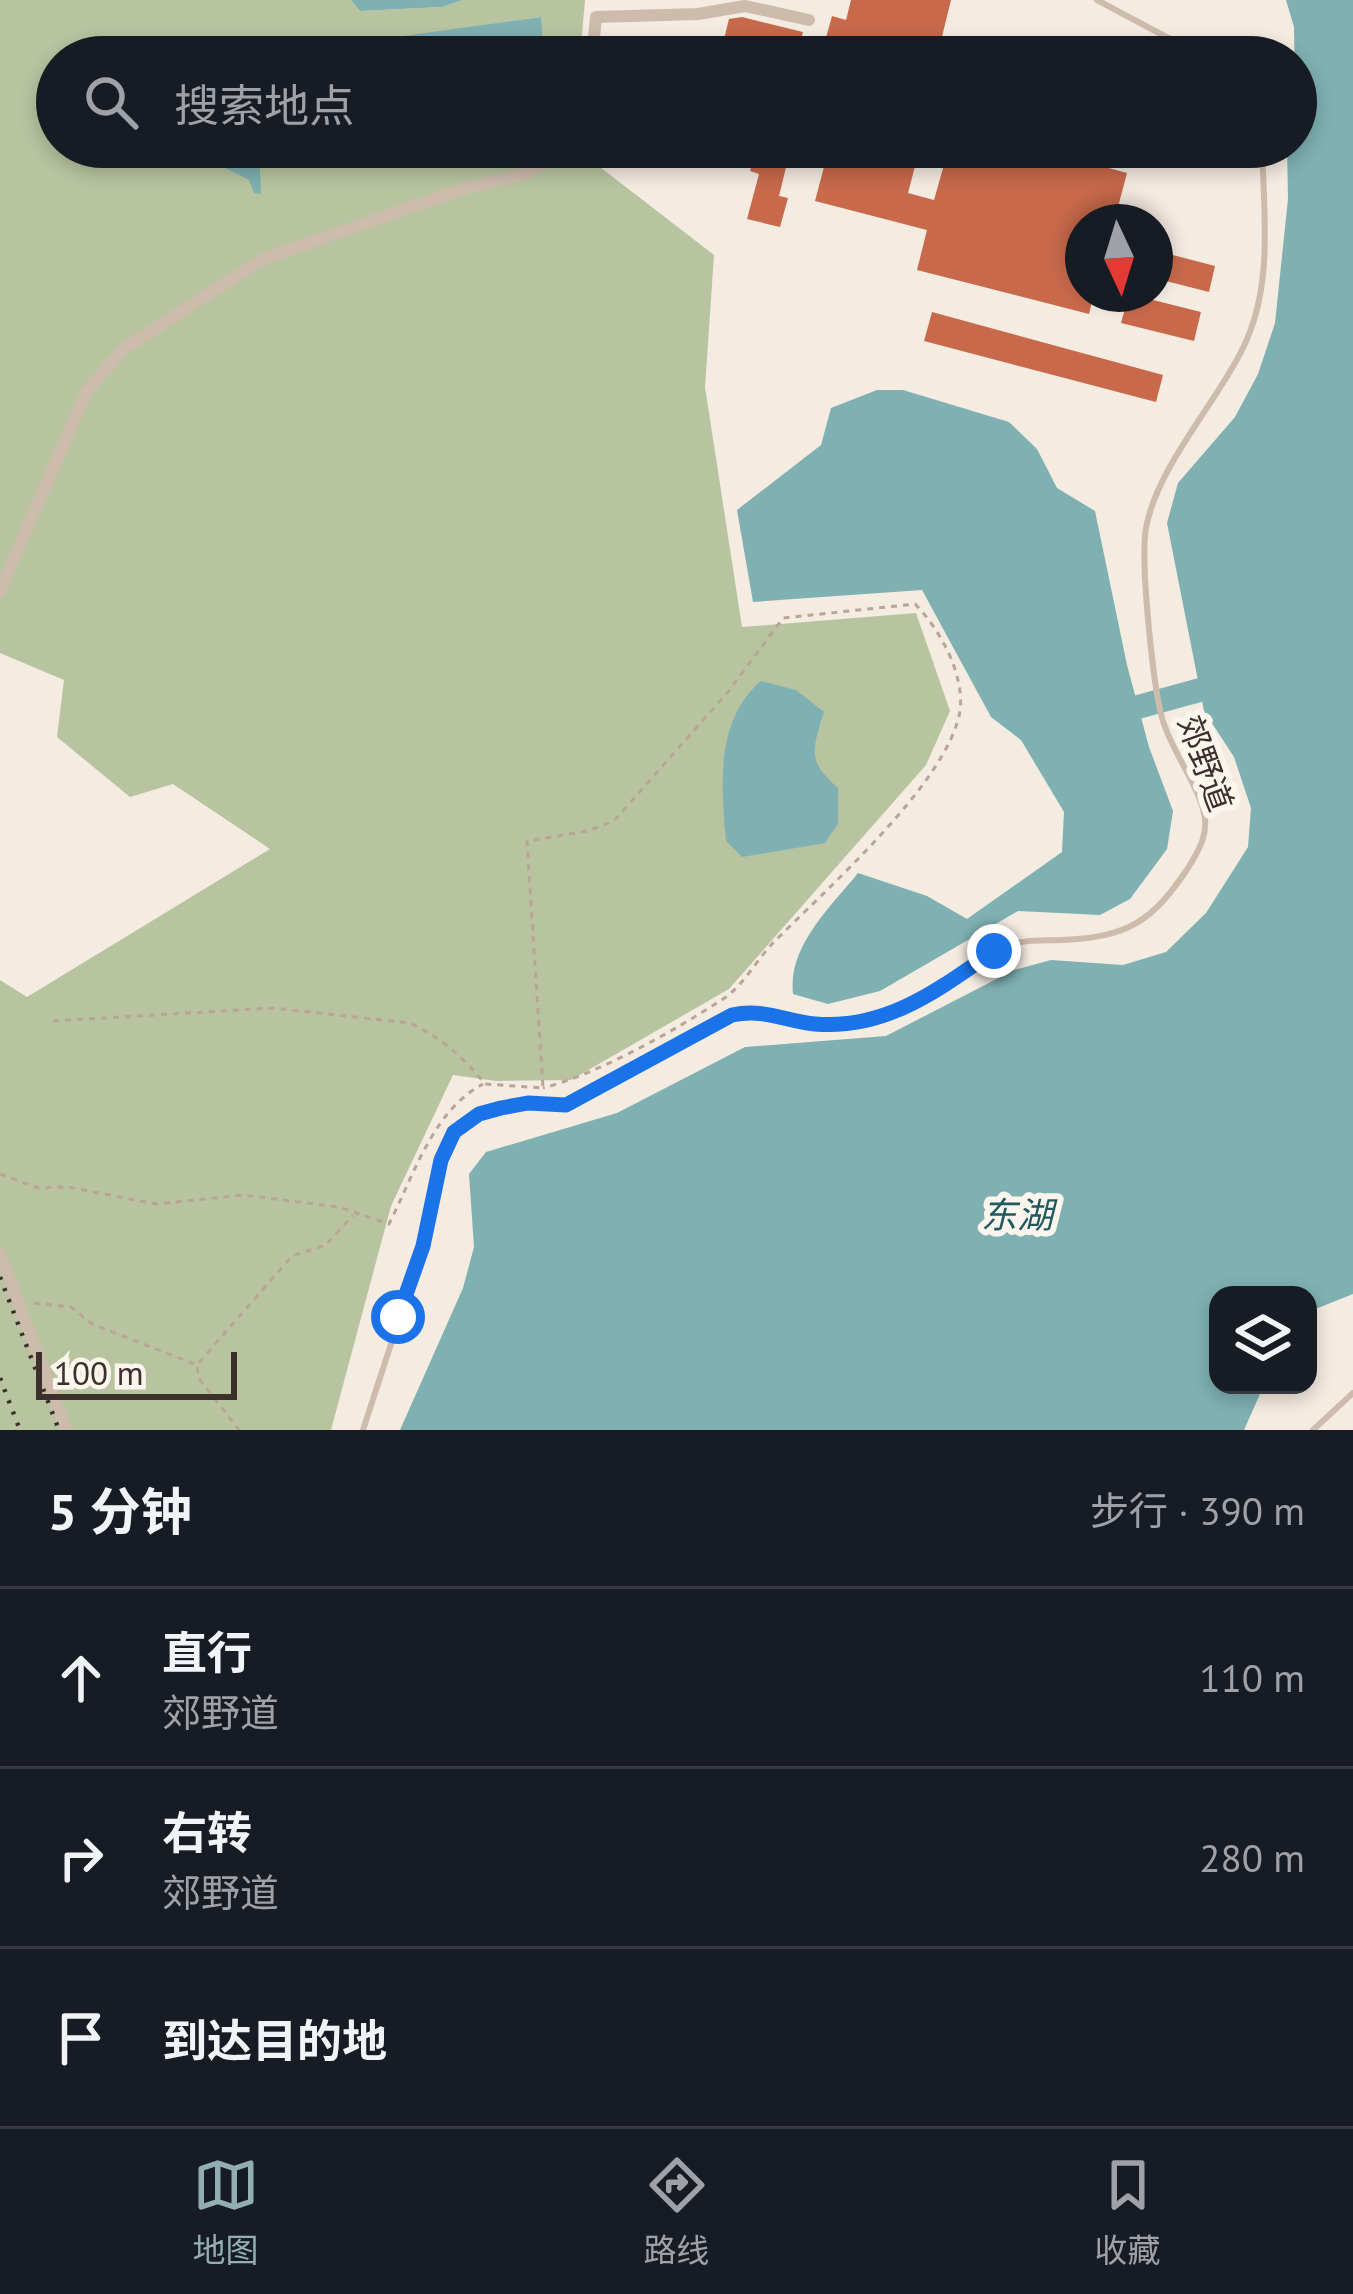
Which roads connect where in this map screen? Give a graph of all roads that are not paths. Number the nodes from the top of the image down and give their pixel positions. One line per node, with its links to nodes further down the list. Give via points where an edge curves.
1 (591, 0): 3 (street)
2 (1096, 0): 6 (lane)
3 (596, 16): 4 (street, via 745,6); 5 (street)
4 (809, 20)
5 (594, 36)
6 (1164, 36)
7 (537, 168): 9 (street, via 263,259 125,348 86,392)
8 (1262, 168): 13 (lane, 郊野道, via 1257,311 1146,529 1162,718 1207,830 1176,885 1139,923 1106,936 1018,940 878,1019 844,1025 760,1011 732,1015 566,1105 479,1114 454,1132 441,1160 423,1246)
9 (0, 591)
10 (0, 1254): 12 (street)
11 (1353, 1393): 14 (lane)
12 (66, 1430)
13 (362, 1430)
14 (1313, 1430)

